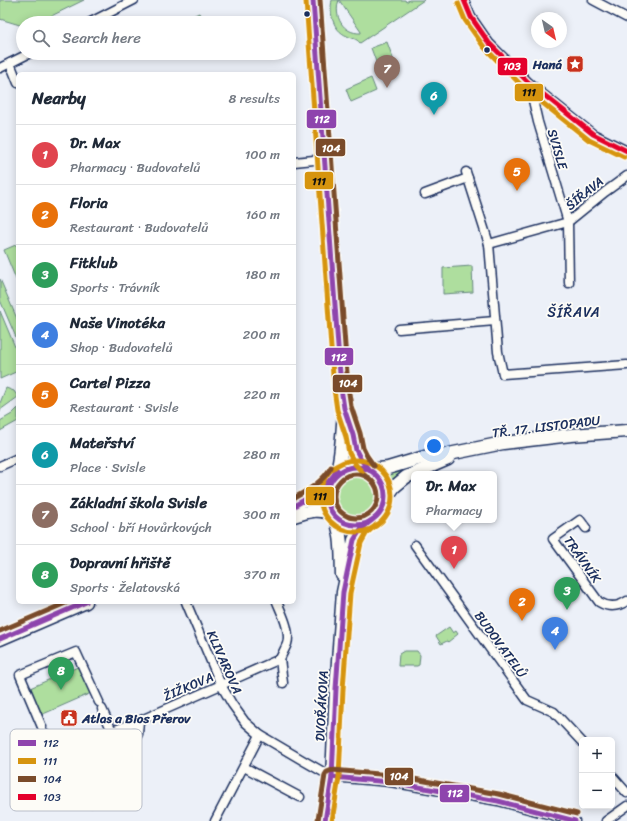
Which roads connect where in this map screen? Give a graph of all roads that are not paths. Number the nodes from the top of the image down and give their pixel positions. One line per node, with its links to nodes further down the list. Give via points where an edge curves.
1 (134, 0): 5 (street)
2 (313, 0): 13 (main road)
3 (464, 0): 11 (street, via 471,17 489,43)
4 (592, 0): 6 (street)
5 (103, 16)
6 (627, 18)
7 (16, 60): 8 (street)
8 (10, 63): 9 (street); 10 (street)
9 (0, 68)
10 (16, 77)
11 (529, 83): 12 (street, via 592,134); 17 (street, SVISLE, via 536,116)
12 (627, 151)
13 (324, 159): 14 (street); 23 (main road)
14 (296, 162)
15 (627, 176): 17 (street, ŠÍŘAVA)
16 (425, 194): 18 (street, via 467,175)
17 (568, 222): 18 (street); 19 (street, ŠÍŘAVA)
18 (489, 244): 20 (street)
19 (569, 283)
20 (495, 321): 21 (street); 22 (street, via 503,374)
21 (399, 329)
22 (627, 365)
23 (344, 408): 28 (main road, via 356,450); 31 (main road, via 341,449)
24 (627, 431): 25 (main road, TŘ. 17. LISTOPADU, via 503,443)
25 (469, 450): 28 (main road, TŘ. 17. LISTOPADU, via 428,456); 29 (main road, TŘ. 17. LISTOPADU)
26 (16, 461): 27 (street)
27 (0, 466)
28 (369, 470): 31 (main road, via 357,467 345,469); 32 (main road, via 382,484)
29 (420, 471)
30 (411, 475): 32 (main road, TŘ. 17. LISTOPADU, via 394,487)
31 (334, 476): 33 (main road); 35 (main road, via 327,493 328,505)
32 (384, 501): 36 (main road, via 380,512)
33 (296, 505)
34 (296, 515): 35 (main road, via 317,510)
35 (334, 516): 36 (main road, via 350,525 362,525); 39 (main road, DVOŘÁKOVA, via 341,538)
36 (372, 520): 39 (main road, DVOŘÁKOVA, via 361,529 354,540)
37 (586, 528): 40 (street, TRÁVNÍK, via 580,520 553,540 600,602 614,606)
38 (415, 545): 54 (street, BUDOVATELŮ, via 527,700 554,712)
39 (343, 592): 56 (main road, DVOŘÁKOVA)
40 (627, 600)
41 (78, 604): 44 (main road)
42 (187, 604): 47 (street, KLIVAROVA)
43 (278, 604): 45 (street, via 286,623 287,635 287,643)
44 (0, 639)
45 (280, 659): 46 (street); 47 (street, ŽIŽKOVA)
46 (283, 683)
47 (221, 685): 48 (street, ŽIŽKOVA); 53 (street, KLIVAROVA, via 245,722)
48 (139, 721): 51 (street, ŽIŽKOVA); 52 (street)
49 (44, 729): 50 (street, via 20,675 76,652)
50 (111, 729)
51 (117, 729)
52 (138, 729)
53 (260, 735): 55 (street); 56 (street, KLIVAROVA)
54 (579, 739)
55 (244, 767): 59 (street); 62 (street)
56 (332, 777): 61 (street, via 390,782 490,800); 63 (main road, DVOŘÁKOVA)
57 (615, 779): 58 (street)
58 (627, 793)
59 (300, 797)
60 (627, 806): 65 (street)
61 (562, 819): 64 (street)
62 (215, 821)
63 (325, 821)
64 (575, 821)
65 (606, 821)

